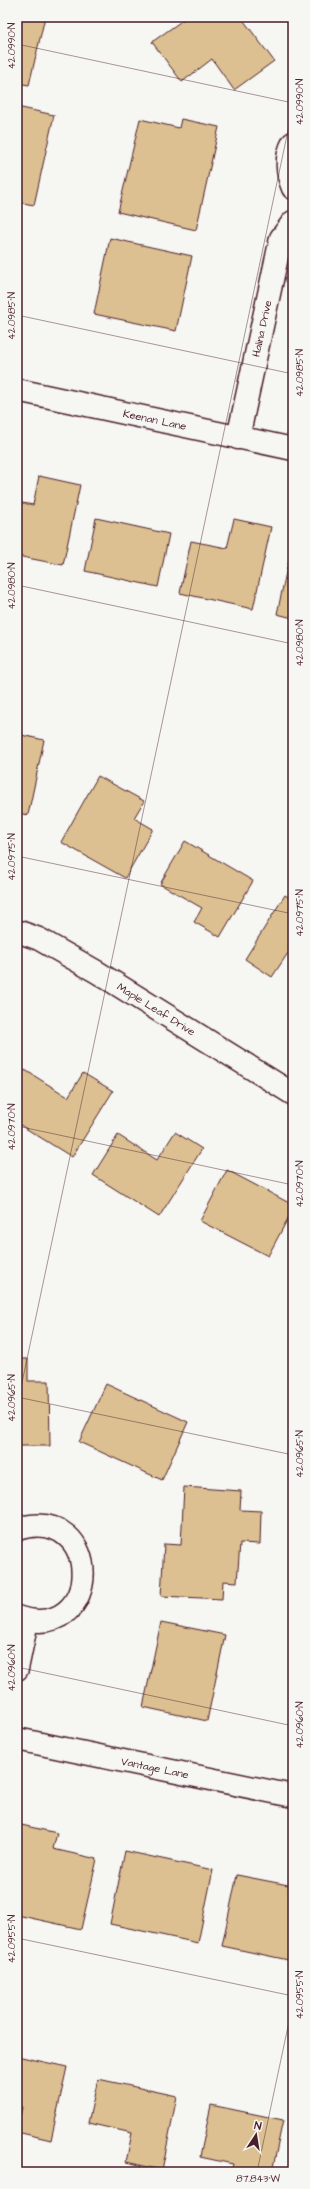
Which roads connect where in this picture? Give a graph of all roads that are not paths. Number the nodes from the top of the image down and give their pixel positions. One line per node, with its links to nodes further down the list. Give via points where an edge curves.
1 (293, 143): 2 (street, via 287,161 288,178)
2 (293, 188)
3 (293, 222): 5 (street, Halina Drive, via 281,238)
4 (17, 390): 5 (street, Keenan Lane)
5 (238, 438): 6 (street, Keenan Lane)
6 (293, 449)
7 (17, 931): 8 (street, Maple Leaf Drive, via 39,939 97,972)
8 (293, 1094)
9 (17, 1529): 10 (street, via 45,1526 61,1532 73,1543 81,1558 84,1574 81,1590 73,1605 60,1615 44,1621)
10 (22, 1619): 11 (street)
11 (17, 1669)
12 (17, 1739): 13 (street, Vantage Lane)
13 (293, 1796)

